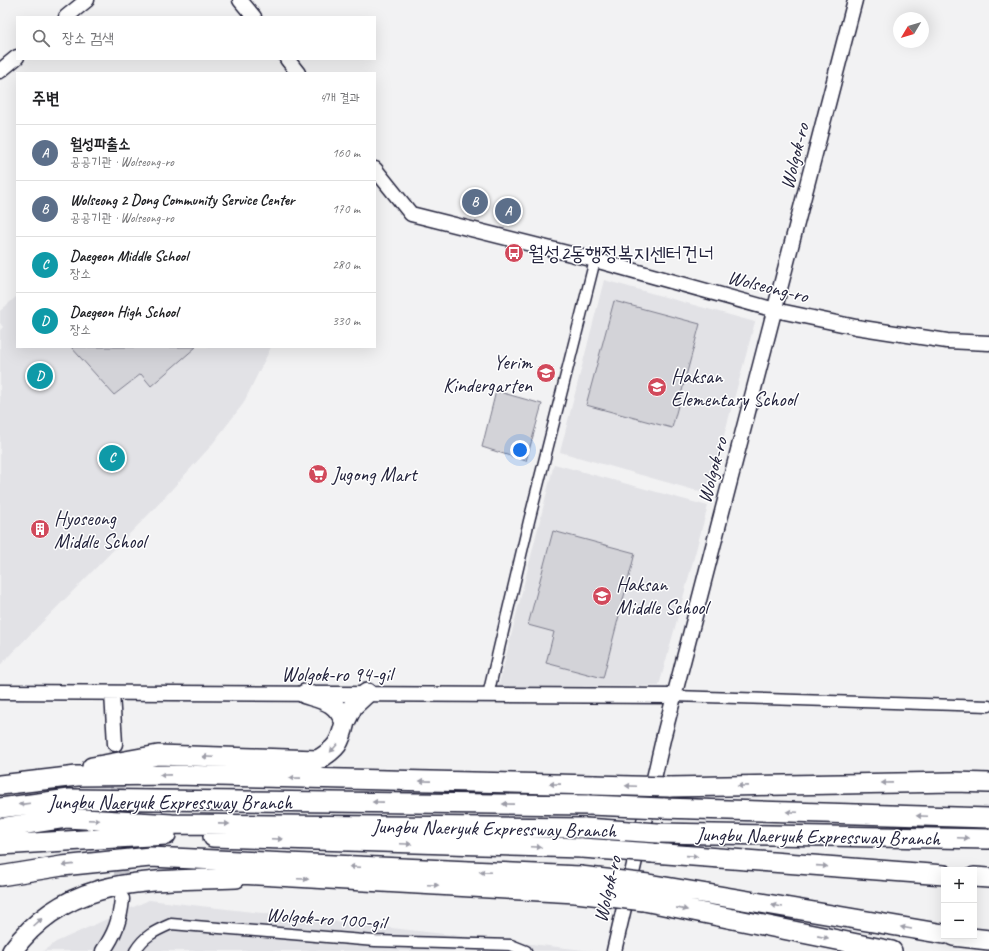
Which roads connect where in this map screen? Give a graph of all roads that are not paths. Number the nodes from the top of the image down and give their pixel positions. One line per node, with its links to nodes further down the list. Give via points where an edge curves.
1 (87, 0): 4 (street)
2 (240, 0): 5 (street)
3 (855, 0): 12 (street, Wolgok-ro)
4 (67, 16)
5 (253, 16)
6 (16, 58): 8 (street)
7 (288, 60): 9 (street)
8 (0, 71)
9 (297, 72)
10 (376, 170): 11 (street, Wolseong-ro, via 412,214)
11 (595, 260): 12 (street, Wolseong-ro); 18 (street)
12 (775, 310): 13 (street, Wolseong-ro, via 856,327 947,341); 19 (street, Wolgok-ro)
13 (989, 343)
14 (0, 692): 15 (street, Wolgok-ro 94-gil)
15 (112, 693): 17 (street, Wolgok-ro 94-gil); 22 (street)
16 (367, 693): 17 (street, Wolgok-ro 94-gil); 18 (street, Wolgok-ro 94-gil); 21 (highway, via 353,706)
17 (305, 694): 21 (highway, via 334,704)
18 (488, 695): 19 (street, Wolgok-ro 94-gil)
19 (674, 696): 20 (street); 49 (street, Wolgok-ro)
20 (989, 706)
21 (345, 722): 23 (highway, one-way to 23, via 342,736 335,749 318,760 158,755)
22 (115, 744)
23 (0, 783): 24 (highway, one-way to 23, bridge, via 669,787 175,775 77,776)
24 (989, 783)
25 (0, 808): 26 (highway, Jungbu Naeryuk Expressway Branch, one-way to 25, bridge, via 589,805 70,799)
26 (989, 818)
27 (0, 828): 28 (highway, Jungbu Naeryuk Expressway Branch, one-way to 28, bridge, via 66,818 172,824 586,828 658,833)
28 (989, 839)
29 (0, 845): 32 (highway, one-way to 32, bridge, via 153,835 582,848)
30 (0, 864): 31 (highway, via 61,853 152,847)
31 (289, 864): 33 (highway, one-way to 33, via 150,858 62,866); 37 (highway, one-way to 31)
32 (941, 875)
33 (0, 876)
34 (264, 877): 37 (highway, one-way to 37); 38 (highway, via 151,868); 46 (highway, one-way to 34, via 24,934 66,902 104,888 136,882)
35 (977, 877): 36 (highway)
36 (989, 878)
37 (578, 884): 39 (highway, bridge)
38 (0, 888)
39 (646, 892): 41 (highway, one-way to 39); 50 (highway, one-way to 50)
40 (122, 899): 47 (street, via 120,920)
41 (941, 934)
42 (977, 939): 43 (highway)
43 (989, 940)
44 (375, 946): 45 (street, Wolgok-ro 100-gil, via 504,944); 48 (street, Wolgok-ro 100-gil, via 171,924 141,940)
45 (525, 950)
46 (12, 951)
47 (103, 951)
48 (135, 951)
49 (614, 951)
50 (892, 951)

